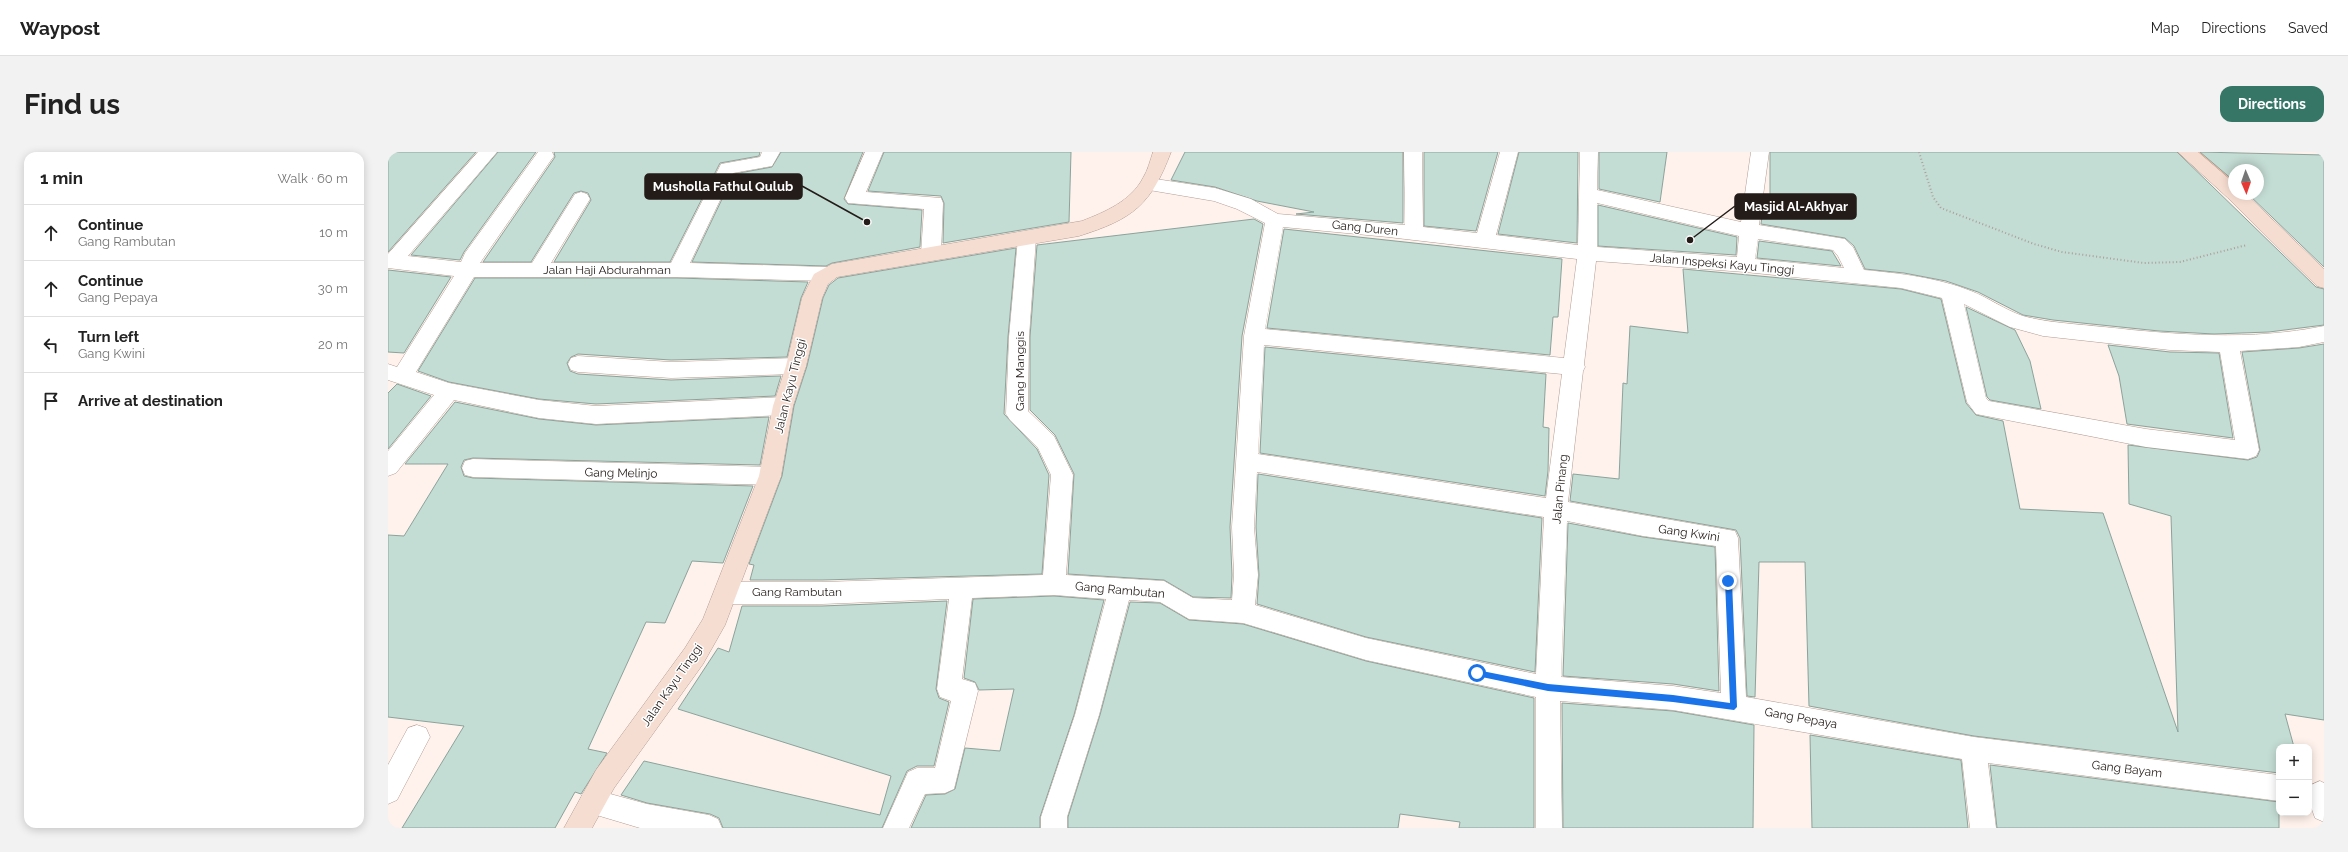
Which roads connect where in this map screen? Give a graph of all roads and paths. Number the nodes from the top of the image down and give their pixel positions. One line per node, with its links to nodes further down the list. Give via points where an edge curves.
1 (488, 152): 25 (street)
2 (771, 152): 29 (street, via 766,162 727,168)
3 (874, 152): 23 (street, via 854,198 934,203)
4 (1162, 152): 12 (street)
5 (1413, 152): 19 (street)
6 (1509, 152): 22 (street)
7 (1589, 152): 14 (street, Jalan Pinang)
8 (1760, 152): 18 (street, via 1751,202)
9 (1919, 152): 20 (path, via 1933,197 1941,208 2062,252 2163,264)
10 (2187, 152): 13 (street)
11 (545, 156): 27 (street, via 472,258)
12 (1149, 184): 17 (street, Gang Duren, via 1215,195 1244,204); 21 (street, via 1113,217 1079,229)
13 (2228, 189)
14 (1587, 194): 18 (street, via 1666,215); 24 (street, Jalan Pinang)
15 (581, 199): 28 (street)
16 (2240, 200): 20 (street)
17 (1275, 220): 19 (street, Gang Duren); 35 (street)
18 (1750, 233): 26 (street); 31 (street, via 1838,244 1846,252)
19 (1414, 234): 22 (street, Gang Duren)
20 (2278, 237): 32 (street)
21 (1027, 238): 23 (street); 48 (street, Gang Manggis, via 1019,338 1017,414 1046,442 1062,476)
22 (1485, 241): 24 (street, Gang Duren)
23 (931, 253): 30 (street)
24 (1587, 253): 26 (street, Jalan Inspeksi Kayu Tinggi); 39 (street, Jalan Pinang)
25 (390, 261): 27 (street, Jalan Haji Abdurahman)
26 (1746, 265): 31 (street, Jalan Inspeksi Kayu Tinggi)
27 (468, 270): 28 (street, Jalan Haji Abdurahman); 40 (street)
28 (537, 270): 29 (street, Jalan Haji Abdurahman)
29 (677, 270): 30 (street, Jalan Haji Abdurahman)
30 (826, 274): 38 (street, Jalan Kayu Tinggi, via 812,298)
31 (1857, 276): 33 (street, Jalan Inspeksi Kayu Tinggi, via 1901,281)
32 (2324, 281)
33 (1951, 292): 36 (street, Jalan Inspeksi Kayu Tinggi, via 2016,322 2043,328 2170,342); 36 (street, via 1977,402 1983,408 2146,438 2248,450)
34 (2324, 334): 36 (street, Jalan Inspeksi Kayu Tinggi)
35 (1254, 336): 39 (street); 43 (street)
36 (2229, 344)
37 (578, 364): 38 (street, via 671,370)
38 (796, 366): 42 (street, Jalan Kayu Tinggi)
39 (1575, 367): 47 (street, Jalan Pinang)
40 (395, 375): 41 (street)
41 (449, 391): 42 (street, via 539,409 596,415); 44 (street)
42 (783, 406): 46 (street, Jalan Kayu Tinggi)
43 (1246, 461): 47 (street); 52 (street, via 1243,527 1246,575)
44 (388, 467)
45 (473, 468): 46 (street, Gang Melinjo)
46 (770, 476): 51 (street, Jalan Kayu Tinggi)
47 (1556, 509): 53 (street, Jalan Pinang); 54 (street, Gang Kwini, via 1643,526 1727,538)
48 (1054, 585): 49 (street, Gang Rambutan); 50 (street, Gang Rambutan)
49 (962, 589): 51 (street, Gang Rambutan); 62 (street, via 949,689 966,691 954,733 945,780 917,781)
50 (1120, 589): 52 (street, Gang Rambutan, via 1164,592 1189,608); 63 (street, via 1087,715 1054,817)
51 (727, 593): 59 (street, Jalan Kayu Tinggi, via 713,625 694,656 605,779)
52 (1243, 612): 53 (street, Gang Rambutan, via 1366,648)
53 (1548, 688): 54 (street, Gang Pepaya, via 1673,698); 64 (street, Jalan Pinang)
54 (1734, 707): 56 (street, Gang Pepaya)
55 (417, 737): 58 (street)
56 (1974, 749): 57 (street, Gang Bayam); 65 (street)
57 (2276, 788)
58 (388, 791)
59 (592, 802): 60 (street, Jalan Kayu Tinggi); 61 (street, via 647,817)
60 (577, 828)
61 (708, 828)
62 (896, 828)
63 (1054, 828)
64 (1549, 828)
65 (1983, 828)

